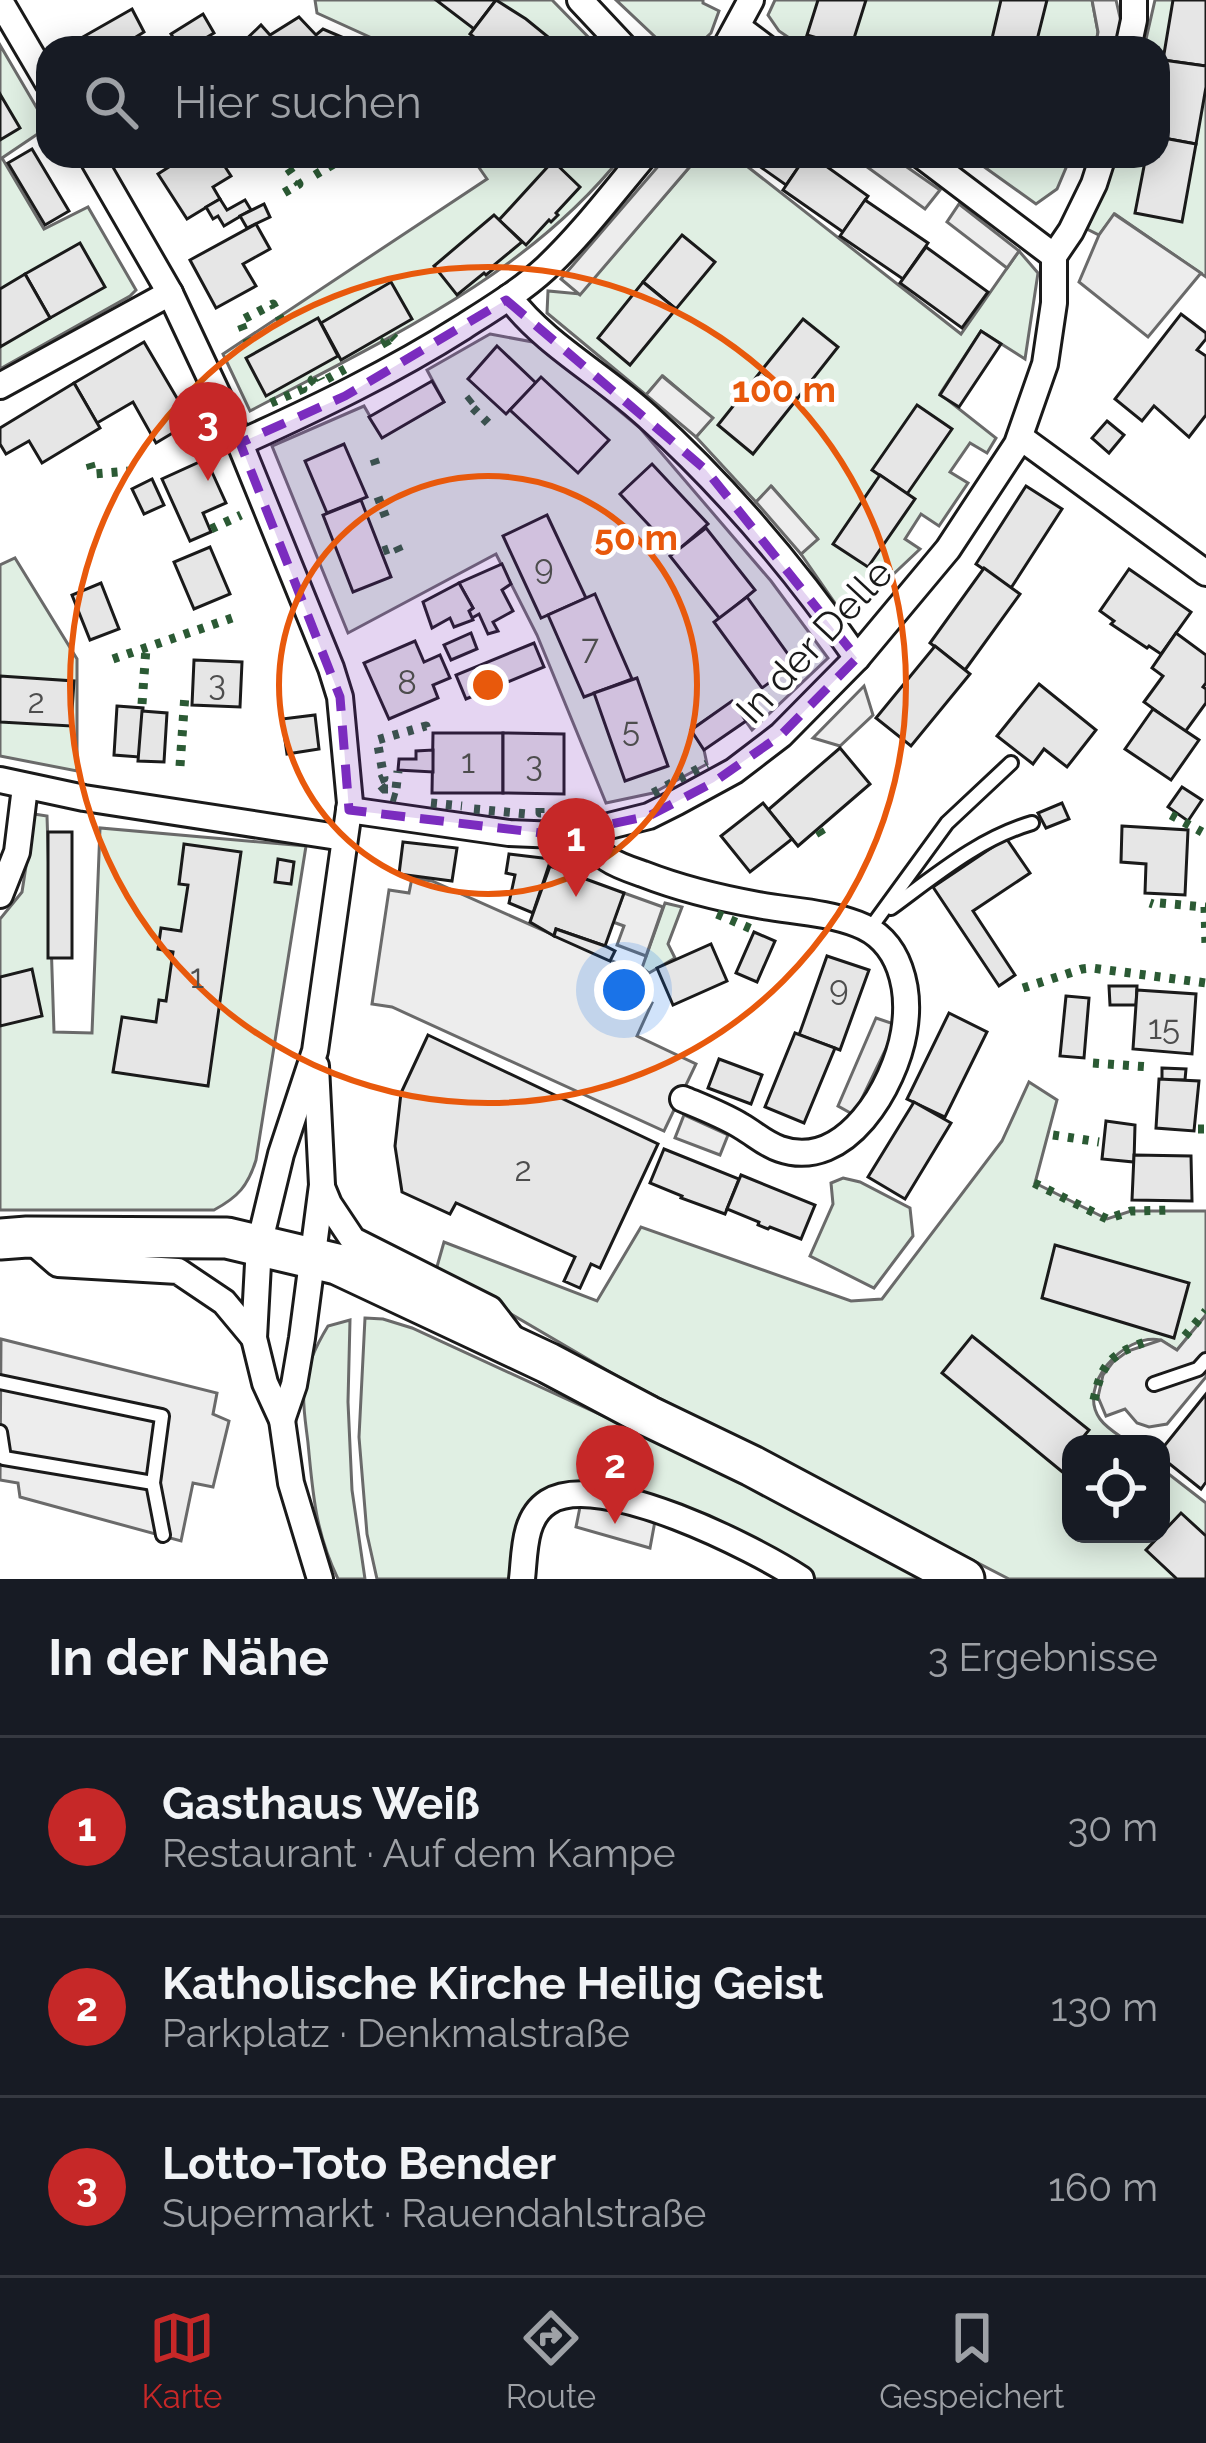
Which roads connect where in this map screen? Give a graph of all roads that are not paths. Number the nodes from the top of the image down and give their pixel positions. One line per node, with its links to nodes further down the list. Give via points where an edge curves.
1 (580, 0): 5 (street)
2 (751, 0): 6 (street)
3 (1134, 0): 7 (street)
4 (0, 1): 8 (street)
5 (614, 36)
6 (732, 36)
7 (1131, 36)
8 (36, 62)
9 (98, 168): 14 (street)
10 (634, 168): 15 (street, via 578,236)
11 (938, 168): 13 (street)
12 (1099, 168): 13 (street, In der Delle)
13 (1054, 256): 17 (street, In der Delle, via 1045,364)
14 (170, 293): 16 (street); 18 (street)
15 (509, 297): 18 (street, via 345,396); 20 (street, via 526,321 706,470)
16 (0, 386)
17 (1020, 437): 19 (street); 20 (street, In der Delle, via 948,549)
18 (240, 443): 23 (street, via 340,697)
19 (1206, 573)
20 (857, 658): 25 (street, In der Delle, via 792,726 734,771 649,816)
21 (1011, 763): 28 (lane, via 946,823)
22 (13, 784): 26 (street); 27 (street, via 17,852)
23 (349, 810): 25 (street, In der Delle, via 509,832); 26 (street)
24 (1032, 823): 28 (lane, via 977,847)
25 (590, 831): 28 (street, via 606,858 651,877)
26 (344, 838): 29 (street)
27 (0, 895)
28 (875, 923): 30 (street, via 902,972 905,1024 887,1080 853,1131 825,1150 795,1153)
29 (315, 1051): 31 (street); 33 (street)
30 (683, 1099)
31 (322, 1185): 34 (street); 36 (street, via 353,1240 490,1309)
32 (14, 1238): 33 (main road, via 227,1238); 35 (street, via 58,1264 178,1270 224,1302)
33 (259, 1245): 34 (main road); 35 (street)
34 (310, 1257): 36 (main road); 40 (street, via 294,1385)
35 (254, 1338): 40 (street)
36 (521, 1349): 47 (main road)
37 (1206, 1360): 39 (lane)
38 (0, 1382): 42 (lane, via 163,1416)
39 (1154, 1384)
40 (281, 1420): 44 (street)
41 (0, 1432): 42 (lane, via 4,1458)
42 (153, 1483): 43 (lane)
43 (163, 1535)
44 (320, 1579)
45 (522, 1579): 46 (street, via 529,1524 549,1501 582,1494 706,1528)
46 (801, 1579)
47 (964, 1579)

